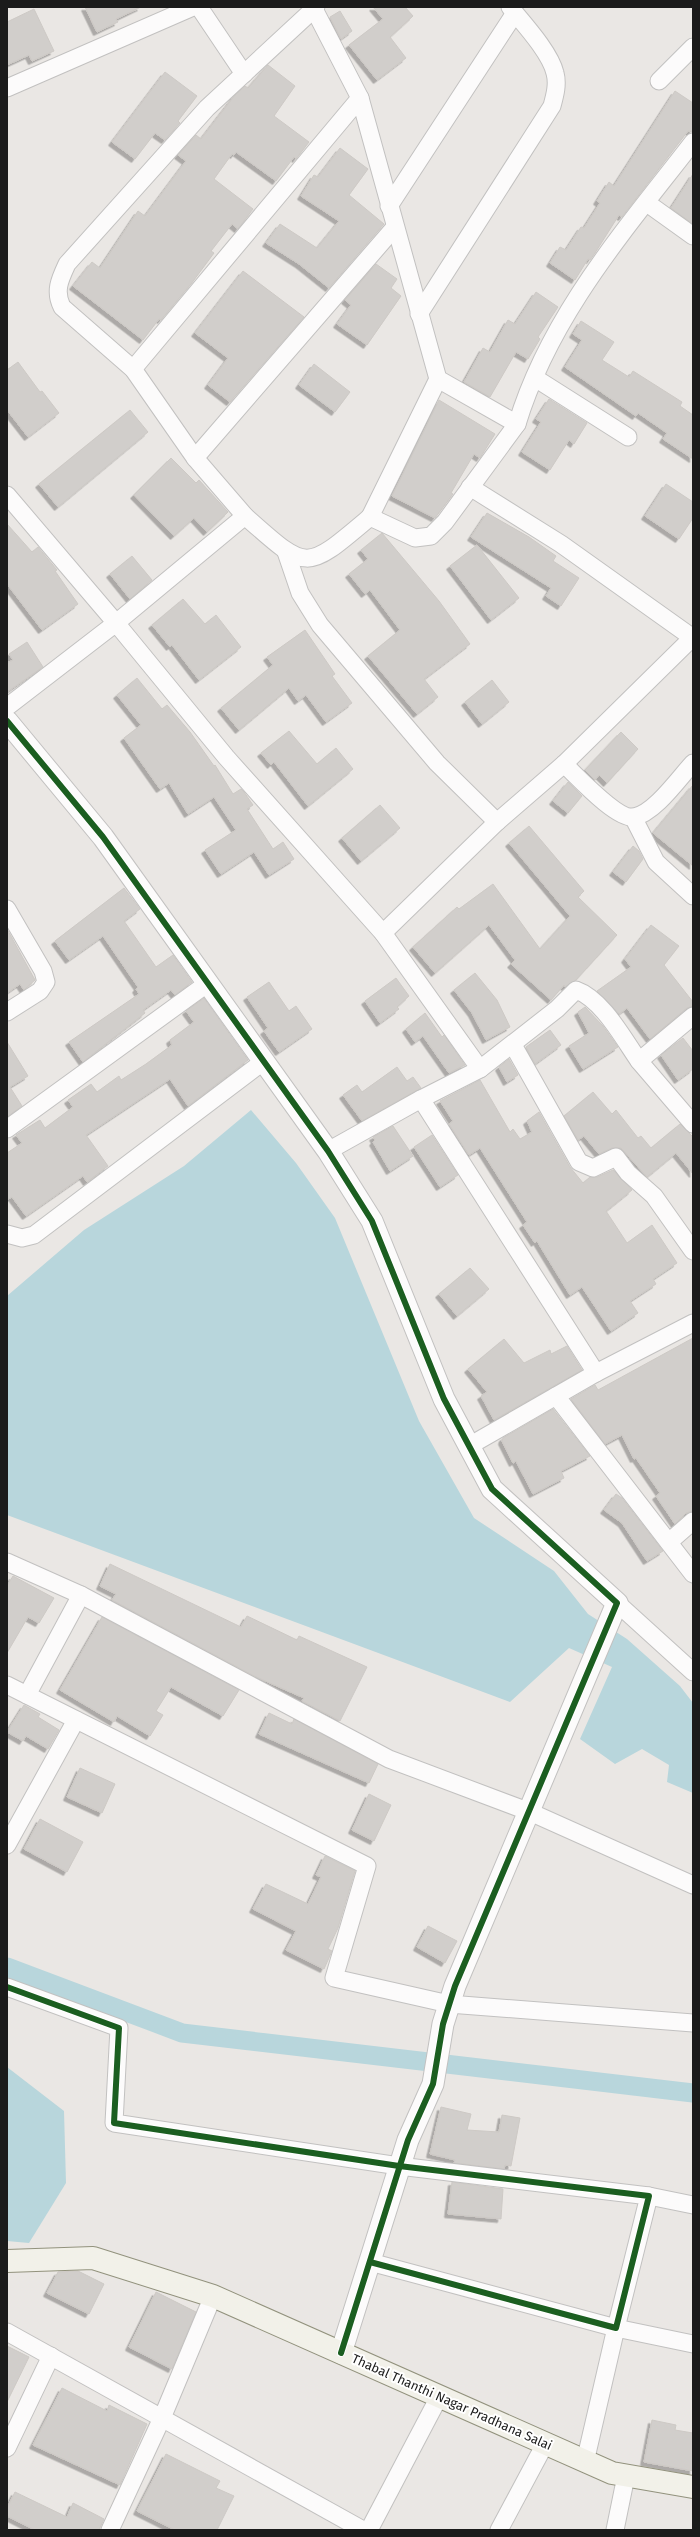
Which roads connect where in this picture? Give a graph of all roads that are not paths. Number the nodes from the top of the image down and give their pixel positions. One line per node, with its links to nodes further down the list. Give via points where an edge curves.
1 (194, 7): 8 (street)
2 (199, 7): 6 (street)
3 (315, 8): 6 (street); 9 (street)
4 (512, 10): 12 (street); 15 (street, via 546,53 555,72 556,90 552,106)
5 (693, 47): 7 (street)
6 (244, 74): 16 (street, via 207,108 67,264 59,281 57,296 62,307)
7 (659, 81)
8 (7, 88)
9 (360, 98): 12 (street); 16 (street)
10 (693, 142): 11 (street)
11 (646, 203): 14 (street); 17 (street, via 582,286 563,318)
12 (389, 206): 13 (street)
13 (395, 227): 15 (street); 21 (street)
14 (693, 236)
15 (419, 314): 18 (street)
16 (133, 369): 21 (street)
17 (535, 378): 19 (street); 20 (street)
18 (438, 379): 19 (street); 25 (street)
19 (517, 424): 22 (street)
20 (628, 437)
21 (195, 458): 24 (street)
22 (470, 487): 25 (street, via 445,522 431,536 415,538); 28 (street, via 561,544)
23 (7, 495): 27 (street)
24 (245, 516): 26 (street); 27 (street)
25 (370, 517): 26 (street, via 336,546 317,558 303,560)
26 (286, 552): 34 (street, via 300,593 320,625 437,763)
27 (116, 623): 29 (street); 37 (street, via 226,757)
28 (692, 638): 32 (street)
29 (7, 707)
30 (7, 721): 38 (street, via 103,837)
31 (693, 763): 33 (street, via 648,811)
32 (564, 764): 33 (street, via 607,804 622,814); 34 (street)
33 (633, 817): 35 (street, via 656,862)
34 (496, 822): 37 (street)
35 (693, 896)
36 (7, 909): 39 (street, via 44,971 46,982 40,991)
37 (383, 933): 44 (street)
38 (208, 983): 43 (street); 47 (street)
39 (7, 1012)
40 (693, 1016): 42 (street)
41 (513, 1045): 42 (street, via 557,1010 576,990 586,993 596,1002); 44 (street); 50 (street, via 578,1162 593,1168 616,1157 628,1173 654,1196)
42 (639, 1060): 46 (street)
43 (264, 1061): 48 (street); 49 (street, via 34,1235 22,1238)
44 (480, 1069): 45 (street)
45 (421, 1099): 48 (street); 52 (street)
46 (693, 1124)
47 (7, 1129)
48 (328, 1151): 54 (street, via 372,1221 444,1399)
49 (7, 1234)
50 (693, 1251)
51 (693, 1324): 52 (street)
52 (596, 1373): 53 (street)
53 (556, 1396): 54 (street); 56 (street)
54 (469, 1446): 60 (street, via 492,1489)
55 (693, 1521): 56 (street)
56 (669, 1542): 58 (street)
57 (7, 1562): 59 (street)
58 (693, 1574)
59 (81, 1595): 63 (street); 65 (street, via 389,1759)
60 (618, 1603): 61 (street); 65 (street, via 606,1626)
61 (692, 1669)
62 (7, 1685): 63 (street)
63 (27, 1695): 64 (street)
64 (76, 1720): 66 (street); 69 (street, via 367,1866 334,1978)
65 (530, 1812): 67 (street); 69 (street)
66 (7, 1845)
67 (693, 1885)
68 (7, 1987): 71 (street, via 119,2028 114,2123)
69 (449, 2004): 70 (street); 71 (street, via 433,2084)
70 (693, 2023)
71 (399, 2166): 72 (street); 75 (street)
72 (649, 2196): 73 (street); 77 (street)
73 (693, 2204)
74 (7, 2261): 76 (main road, Thabal Thanthi Nagar Pradhana Salai, via 93,2258)
75 (370, 2262): 77 (street); 80 (street)
76 (213, 2296): 80 (main road, Thabal Thanthi Nagar Pradhana Salai); 83 (street)
77 (616, 2328): 79 (street); 86 (street)
78 (7, 2332): 81 (street)
79 (693, 2344)
80 (341, 2353): 82 (main road, Thabal Thanthi Nagar Pradhana Salai)
81 (51, 2356): 83 (street); 85 (street)
82 (440, 2397): 84 (main road, Thabal Thanthi Nagar Pradhana Salai); 91 (street)
83 (162, 2418): 89 (street); 90 (street)
84 (545, 2444): 86 (main road, Thabal Thanthi Nagar Pradhana Salai); 92 (street)
85 (7, 2448)
86 (585, 2462): 87 (main road, Thabal Thanthi Nagar Pradhana Salai, via 612,2474)
87 (626, 2476): 88 (main road, Thabal Thanthi Nagar Pradhana Salai); 93 (street)
88 (693, 2486)
89 (110, 2530)
90 (363, 2530)
91 (369, 2530)
92 (498, 2530)
93 (615, 2530)

